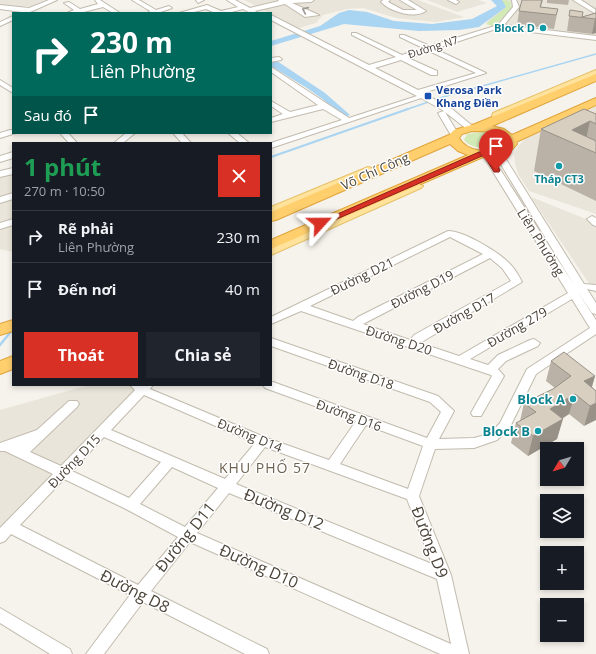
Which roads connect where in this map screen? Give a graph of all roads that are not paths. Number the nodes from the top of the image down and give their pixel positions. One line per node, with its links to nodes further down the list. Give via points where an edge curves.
1 (54, 0): 21 (street)
2 (96, 0): 14 (street)
3 (135, 0): 24 (street)
4 (230, 0): 17 (street)
5 (239, 0): 17 (street)
6 (277, 0): 17 (street)
7 (312, 0): 12 (street, one-way to 7)
8 (387, 0): 9 (street, via 384,2 386,4 400,10 411,13 424,11)
9 (402, 0)
10 (515, 0): 34 (street, via 516,7)
11 (576, 0): 29 (street)
12 (285, 2): 17 (street)
13 (67, 3): 19 (street)
14 (103, 5): 19 (street); 23 (street)
15 (0, 7): 21 (street)
16 (169, 8): 24 (street)
17 (250, 9): 27 (street); 28 (street)
18 (0, 10): 20 (street)
19 (80, 11): 22 (street)
20 (12, 12)
21 (27, 12)
22 (75, 12)
23 (115, 12)
24 (153, 12)
25 (186, 12): 26 (street, via 207,7)
26 (218, 12)
27 (228, 12)
28 (260, 12)
29 (596, 12)
30 (12, 18): 33 (street)
31 (272, 18): 35 (street)
32 (272, 21): 35 (street)
33 (0, 24)
34 (501, 26): 39 (street); 40 (street, Đường N7)
35 (293, 30): 38 (street)
36 (354, 34): 41 (street)
37 (402, 36): 40 (street)
38 (305, 37): 42 (street); 49 (street)
39 (594, 37)
40 (430, 48): 41 (street, Đường N7); 49 (street, via 482,73)
41 (401, 57): 42 (street, Đường N7); 44 (street)
42 (368, 68): 49 (street)
43 (272, 70): 53 (street)
44 (434, 73)
45 (596, 73): 56 (main road, Võ Chí Công, via 497,115)
46 (596, 77): 56 (highway, Võ Chí Công)
47 (0, 82): 48 (street)
48 (12, 90)
49 (419, 96): 52 (street); 57 (street)
50 (596, 102): 71 (highway, Võ Chí Công, via 542,130)
51 (272, 104): 54 (street)
52 (433, 104): 59 (street); 59 (street, via 449,111)
53 (324, 106): 54 (street); 57 (street)
54 (289, 115): 55 (street)
55 (272, 120)
56 (496, 120): 59 (highway, Võ Chí Công); 71 (highway, via 496,124 502,129)
57 (350, 121): 70 (street)
58 (12, 132): 64 (street)
59 (465, 132): 69 (highway, Võ Chí Công); 71 (highway, via 496,130 503,134); 71 (highway, via 458,149)
60 (65, 134): 65 (street)
61 (130, 134): 66 (street)
62 (178, 134): 67 (street)
63 (233, 134): 68 (street)
64 (0, 136)
65 (71, 142)
66 (119, 142)
67 (186, 142)
68 (244, 142)
69 (435, 145): 74 (highway, via 456,150 462,155); 79 (main road, Võ Chí Công, via 425,146); 80 (highway, Võ Chí Công)
70 (272, 146)
71 (500, 147): 74 (highway, Võ Chí Công); 86 (street, Liên Phường); 86 (street, Liên Phường, via 512,178)
72 (12, 155): 73 (street)
73 (0, 159)
74 (463, 161): 83 (highway, Võ Chí Công); 84 (main road, Võ Chí Công, via 461,166)
75 (12, 171): 76 (street)
76 (0, 174)
77 (12, 196): 78 (street)
78 (1, 198)
79 (272, 211)
80 (272, 217)
81 (12, 222): 82 (street)
82 (0, 226)
83 (272, 245)
84 (272, 251)
85 (490, 254): 87 (street, Đường D21, via 454,234 448,234); 91 (street, Đường D19, via 362,319); 96 (street, Đường D17, via 509,267 517,282 418,338)
86 (584, 288): 88 (street, Liên Phường); 92 (street, Liên Phường); 97 (street, Đường 279)
87 (301, 307): 89 (street, Đường D21); 91 (street, Đường D20)
88 (596, 311)
89 (272, 321)
90 (12, 324): 93 (highway)
91 (355, 325): 96 (street, Đường D20)
92 (596, 329): 110 (street, via 531,372 505,426 493,437 474,443)
93 (0, 330)
94 (272, 342): 104 (street, Đường D18, via 434,399)
95 (534, 343): 100 (street, via 502,358)
96 (412, 344): 97 (street, Đường D20)
97 (460, 360): 100 (street, Đường D20)
98 (12, 362): 99 (highway)
99 (0, 368)
100 (494, 372): 105 (street)
101 (271, 386): 106 (street, Đường D16)
102 (142, 387): 107 (street, Đường D15); 109 (street, Đường D14)
103 (73, 404): 108 (street)
104 (448, 411): 110 (street, Đường D9)
105 (477, 413)
106 (363, 420): 110 (street, Đường D16); 114 (street)
107 (103, 431): 113 (street, Đường D12); 115 (street, Đường D15)
108 (42, 432): 111 (street); 112 (street)
109 (263, 441): 114 (street, Đường D14); 116 (street, Đường D11)
110 (430, 444): 117 (street, Đường D9)
111 (3, 447): 112 (street, Đường D10)
112 (21, 452): 115 (street, Đường D10)
113 (170, 460): 116 (street, Đường D12); 118 (street)
114 (332, 466): 117 (street, Đường D14)
115 (64, 472): 118 (street, Đường D10); 119 (street, Đường D15)
116 (227, 486): 120 (street, Đường D11); 121 (street, Đường D12)
117 (412, 496): 121 (street, Đường D9)
118 (131, 505): 120 (street, Đường D10)
119 (5, 532): 122 (street, Đường D8)
120 (187, 535): 122 (street, Đường D11); 127 (street, Đường D10)
121 (444, 575): 128 (street, Đường D9)
122 (140, 594): 125 (street, Đường D11); 126 (street, Đường D8)
123 (0, 615): 124 (street)
124 (64, 654)
125 (94, 654)
126 (261, 654)
127 (457, 654)
128 (461, 654)

